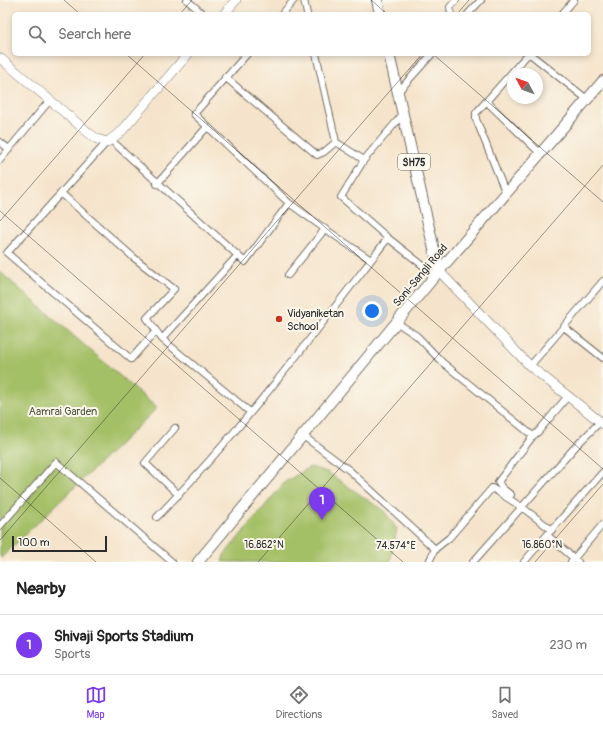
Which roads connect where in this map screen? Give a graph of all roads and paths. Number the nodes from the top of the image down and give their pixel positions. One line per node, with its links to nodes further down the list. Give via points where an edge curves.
1 (187, 0): 9 (street)
2 (236, 0): 10 (street)
3 (294, 0): 11 (street)
4 (304, 0): 12 (street)
5 (377, 0): 13 (main road)
6 (456, 0): 14 (street, via 450,7)
7 (481, 0): 15 (street)
8 (574, 0): 16 (street)
9 (202, 12)
10 (226, 12)
11 (284, 12)
12 (307, 12)
13 (380, 12)
14 (451, 12)
15 (470, 12)
16 (564, 12)
17 (186, 56): 33 (street, via 121,132)
18 (245, 56): 25 (street)
19 (316, 56): 35 (street)
20 (389, 56): 27 (main road, SH75)
21 (430, 56): 27 (street)
22 (527, 56): 30 (street)
23 (532, 56): 29 (street)
24 (0, 58): 28 (street)
25 (225, 77): 32 (street, via 194,114); 35 (street, via 317,155)
26 (603, 81): 29 (main road, Soni-Sangli Road)
27 (398, 92): 31 (main road, SH75)
28 (50, 100): 33 (street, via 97,139); 36 (street)
29 (588, 100): 37 (main road, Soni-Sangli Road)
30 (487, 102): 37 (street); 42 (street, via 476,113 476,119)
31 (403, 114): 39 (street); 48 (main road, SH75)
32 (207, 127): 40 (street); 43 (street)
33 (109, 141): 40 (street); 41 (street)
34 (0, 142): 36 (street)
35 (336, 142): 39 (street)
36 (9, 149): 38 (street)
37 (541, 154): 42 (main road, Soni-Sangli Road)
38 (0, 160)
39 (364, 160): 45 (street, via 341,197)
40 (157, 184): 46 (street)
41 (61, 193): 53 (street, via 133,257 174,289 147,318); 53 (street, via 8,253 131,359)
42 (506, 194): 48 (main road, Soni-Sangli Road)
43 (290, 203): 44 (street); 46 (street, via 245,262)
44 (325, 229): 47 (street); 49 (street)
45 (388, 238): 47 (street); 48 (street)
46 (238, 255): 54 (street)
47 (371, 260): 58 (street)
48 (437, 273): 51 (main road, Soni-Sangli Road); 56 (street)
49 (288, 274)
50 (603, 281): 52 (street)
51 (396, 322): 61 (main road, Soni-Sangli Road); 62 (street, via 417,336 442,362)
52 (564, 327): 55 (street); 56 (street)
53 (156, 331): 54 (street)
54 (162, 339): 58 (street)
55 (603, 358)
56 (530, 366): 57 (street)
57 (568, 396): 59 (street); 62 (street)
58 (250, 412): 64 (street)
59 (602, 421): 65 (street, via 576,446)
60 (175, 428): 64 (street, via 145,463)
61 (302, 435): 71 (street, via 349,470); 74 (main road, Soni-Sangli Road)
62 (533, 436): 65 (street, via 498,482)
63 (603, 472): 69 (street)
64 (179, 495): 66 (street)
65 (523, 508): 69 (street); 71 (street, via 492,488 449,538); 76 (street)
66 (157, 517)
67 (603, 524): 72 (street)
68 (0, 526): 73 (street, via 56,462)
69 (552, 530): 70 (street)
70 (548, 535): 72 (street); 77 (street)
71 (435, 549): 75 (street)
72 (574, 561)
73 (171, 562)
74 (198, 562)
75 (429, 562)
76 (473, 562)
77 (524, 562)

